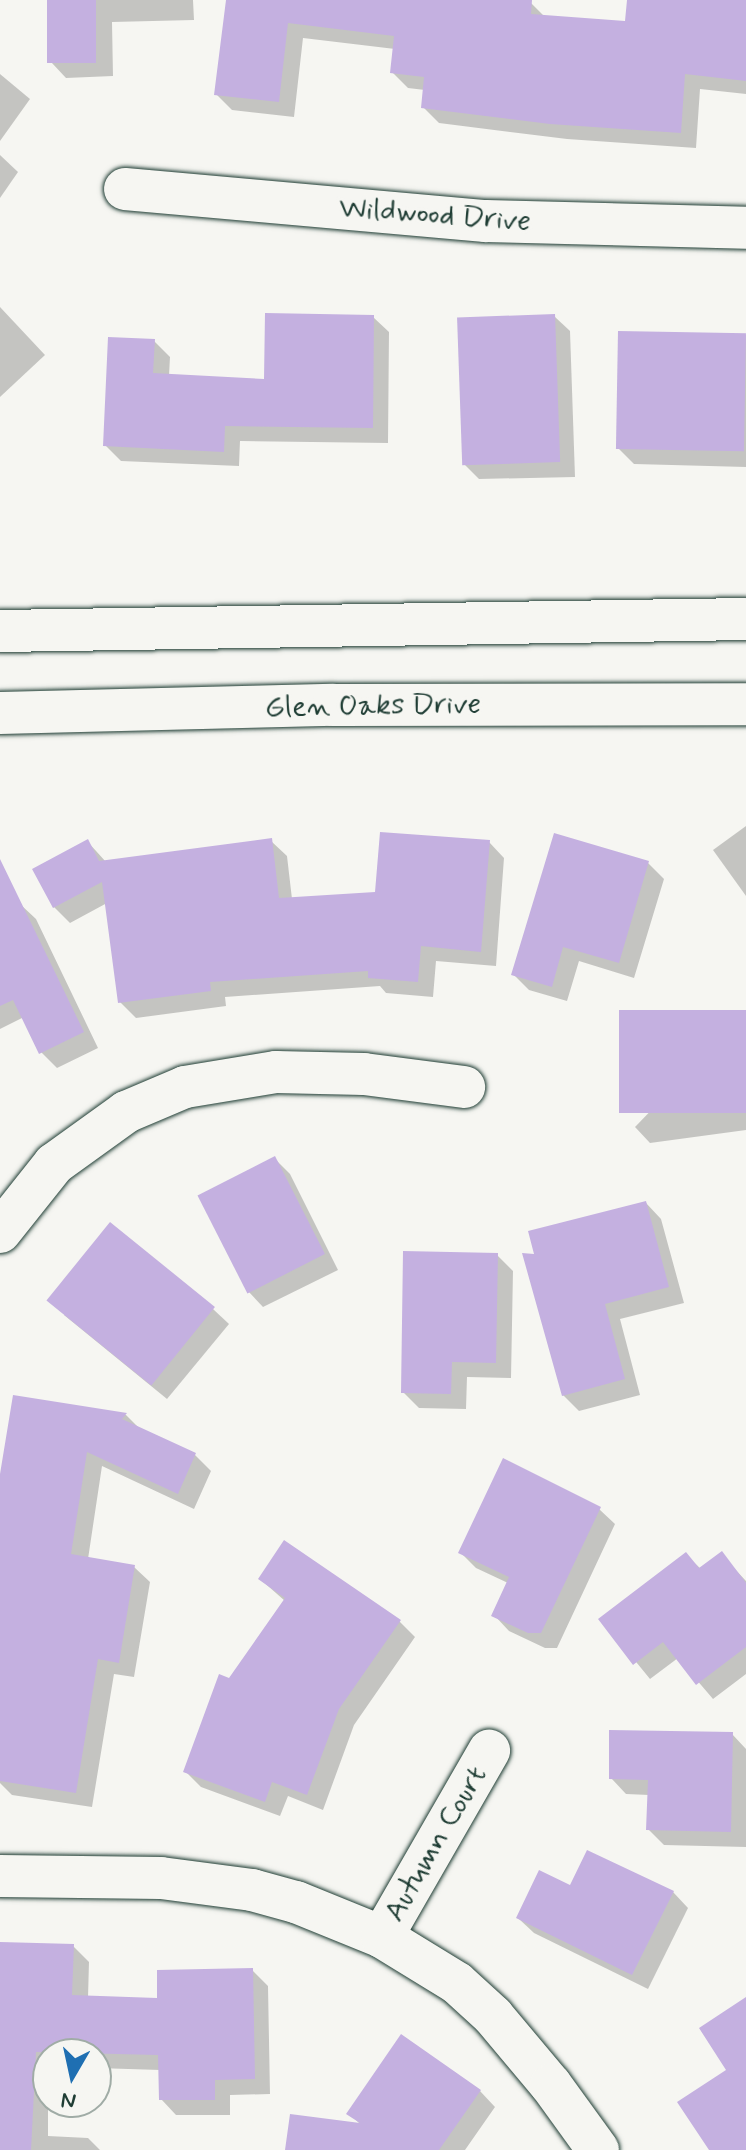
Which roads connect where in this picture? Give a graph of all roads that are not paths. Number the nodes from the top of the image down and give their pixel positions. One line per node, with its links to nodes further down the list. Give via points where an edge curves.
1 (125, 189): 2 (street, Wildwood Drive, via 486,221)
2 (746, 228)
3 (746, 619): 4 (street)
4 (0, 631)
5 (746, 704): 6 (street, Glen Oaks Drive)
6 (0, 713)
7 (464, 1087): 8 (street, via 364,1074 276,1072 185,1087 126,1112 54,1164)
8 (0, 1232)
9 (489, 1751): 11 (street, Autumn Court)
10 (0, 1876): 11 (street, via 161,1878 252,1890)
11 (382, 1937): 12 (street, via 457,1983 493,2016)
12 (598, 2150)

